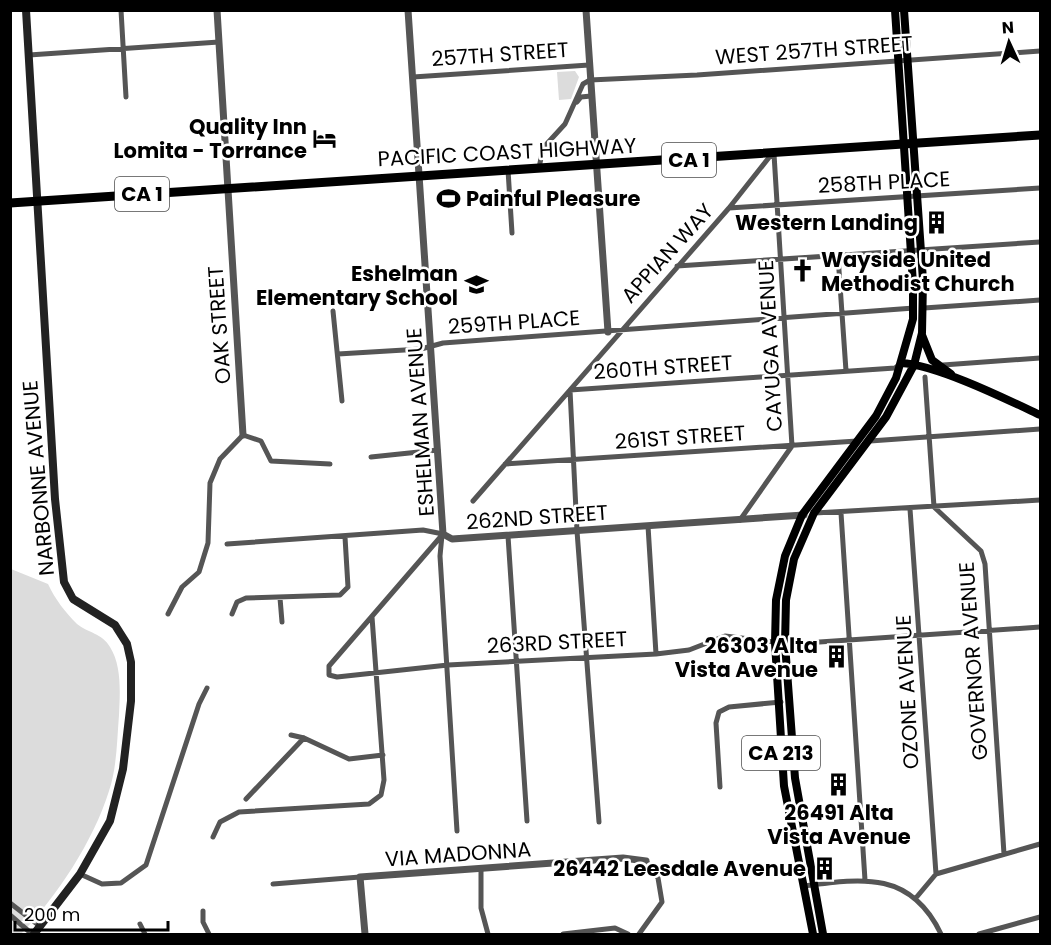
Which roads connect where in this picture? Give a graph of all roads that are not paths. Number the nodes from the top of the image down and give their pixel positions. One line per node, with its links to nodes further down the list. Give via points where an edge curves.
1 (26, 10): 11 (main road, NARBONNE AVENUE)
2 (121, 10): 9 (street)
3 (217, 10): 8 (street, OAK STREET)
4 (408, 10): 14 (street, ESHELMAN AVENUE)
5 (586, 10): 13 (street)
6 (895, 10): 12 (main road, CA 213)
7 (904, 10): 12 (main road, CA 213)
8 (219, 42): 9 (street); 27 (street, OAK STREET)
9 (123, 48): 11 (street); 17 (street)
10 (1041, 51): 12 (street, WEST 257TH STREET)
11 (29, 55): 31 (main road, NARBONNE AVENUE)
12 (903, 60): 15 (street, WEST 257TH STREET); 20 (main road, CA 213); 21 (main road, CA 213)
13 (589, 65): 14 (street, 257TH STREET); 15 (street)
14 (413, 77): 26 (street, ESHELMAN AVENUE)
15 (590, 80): 16 (street); 18 (street, via 583,84)
16 (591, 96): 18 (street); 23 (street)
17 (126, 97)
18 (577, 102): 24 (street, via 565,124 543,148)
19 (1041, 135): 21 (highway, PACIFIC COAST HIGHWAY / CA 1)
20 (903, 144): 21 (highway, PACIFIC COAST HIGHWAY / CA 1); 22 (highway, PACIFIC COAST HIGHWAY / CA 1); 29 (main road, CA 213)
21 (914, 144): 30 (main road, CA 213)
22 (772, 155): 23 (highway, PACIFIC COAST HIGHWAY / CA 1); 33 (street, CAYUGA AVENUE); 34 (street, APPIAN WAY)
23 (597, 165): 24 (highway, PACIFIC COAST HIGHWAY / CA 1); 49 (street)
24 (539, 168): 25 (highway, PACIFIC COAST HIGHWAY / CA 1)
25 (508, 170): 26 (highway, PACIFIC COAST HIGHWAY / CA 1); 35 (street)
26 (420, 175): 27 (highway, PACIFIC COAST HIGHWAY / CA 1); 52 (street, ESHELMAN AVENUE)
27 (228, 188): 31 (highway, PACIFIC COAST HIGHWAY / CA 1); 66 (street, OAK STREET)
28 (1041, 188): 30 (street, 258TH PLACE)
29 (908, 197): 30 (street, 258TH PLACE); 33 (street, 258TH PLACE); 38 (main road, CA 213)
30 (918, 197): 37 (main road, CA 213)
31 (36, 201): 32 (highway, PACIFIC COAST HIGHWAY / CA 1); 122 (main road, NARBONNE AVENUE, via 64,582 73,599 115,625 132,662 131,701 117,800 110,821)
32 (10, 203)
33 (777, 205): 34 (street, 258TH PLACE); 40 (street, CAYUGA AVENUE)
34 (729, 208): 41 (street, APPIAN WAY)
35 (512, 233)
36 (1041, 242): 37 (street)
37 (921, 250): 38 (street); 44 (main road, CA 213)
38 (911, 251): 39 (street); 43 (main road, CA 213)
39 (838, 256): 40 (street); 46 (street)
40 (781, 259): 41 (street); 47 (street, CAYUGA AVENUE)
41 (677, 266): 48 (street, APPIAN WAY)
42 (1041, 300): 44 (street)
43 (914, 308): 46 (street, 259TH PLACE); 55 (main road, CA 213)
44 (924, 308): 50 (main road, CA 213)
45 (333, 311): 53 (street)
46 (843, 314): 47 (street, 259TH PLACE); 58 (street)
47 (784, 317): 48 (street, 259TH PLACE); 59 (street, CAYUGA AVENUE)
48 (621, 330): 49 (street, 259TH PLACE); 51 (street, APPIAN WAY)
49 (608, 332): 51 (street); 52 (street, 259TH PLACE)
50 (922, 333): 56 (main road, CA 213); 61 (main road, via 932,360)
51 (608, 343): 62 (street, APPIAN WAY)
52 (432, 345): 53 (street, 259TH PLACE); 71 (street, ESHELMAN AVENUE)
53 (338, 354): 63 (street)
54 (1041, 358): 57 (street)
55 (901, 363): 56 (main road); 58 (street, 260TH STREET, via 895,368); 68 (main road, CA 213, via 883,404)
56 (914, 364): 61 (main road); 69 (main road, CA 213)
57 (943, 364)
58 (846, 371): 59 (street, 260TH STREET)
59 (788, 375): 62 (street, 260TH STREET); 70 (street, CAYUGA AVENUE)
60 (925, 377): 67 (street)
61 (961, 381): 64 (main road)
62 (570, 390): 73 (street); 75 (street, APPIAN WAY)
63 (342, 400)
64 (1041, 415)
65 (1041, 429): 67 (street)
66 (243, 435): 74 (street, via 261,441 271,461); 91 (street, via 220,459 210,483 208,543 199,572 182,587)
67 (930, 436): 69 (street); 78 (street)
68 (857, 441): 70 (street, 261ST STREET); 82 (main road, CA 213)
69 (870, 441): 80 (main road, CA 213)
70 (792, 446): 73 (street, 261ST STREET); 83 (street, CAYUGA AVENUE)
71 (438, 450): 72 (street); 86 (street, ESHELMAN AVENUE)
72 (371, 457)
73 (574, 461): 75 (street, 261ST STREET); 85 (street)
74 (330, 464)
75 (505, 464): 77 (street, APPIAN WAY)
76 (1041, 500): 78 (street)
77 (472, 501)
78 (934, 507): 79 (street); 96 (street, GOVERNOR AVENUE, via 981,550)
79 (910, 508): 81 (street); 97 (street, OZONE AVENUE)
80 (814, 513): 81 (street); 82 (street, 262ND STREET); 100 (main road, CA 213, via 802,536 790,577)
81 (841, 513): 98 (street)
82 (802, 515): 83 (street, 262ND STREET); 99 (main road, CA 213, via 785,556 776,600)
83 (740, 519): 84 (street, 262ND STREET)
84 (648, 526): 85 (street, 262ND STREET); 101 (street)
85 (577, 531): 87 (street, 262ND STREET); 102 (street)
86 (443, 534): 87 (street, 262ND STREET, via 452,539); 88 (street, 262ND STREET, via 423,530); 93 (street); 104 (street, ESHELMAN AVENUE, via 440,556)
87 (508, 536): 103 (street)
88 (345, 537): 89 (street, 262ND STREET); 90 (street, via 348,587 340,595)
89 (227, 544)
90 (280, 598): 92 (street, via 241,599); 94 (street)
91 (168, 614)
92 (232, 614)
93 (372, 617): 105 (street); 105 (street, 263RD STREET, via 329,666 328,675)
94 (282, 622)
95 (1041, 627): 96 (street, 263RD STREET)
96 (988, 631): 97 (street, 263RD STREET); 119 (street, GOVERNOR AVENUE)
97 (919, 635): 98 (street, 263RD STREET); 123 (street, OZONE AVENUE)
98 (849, 641): 100 (street, 263RD STREET); 125 (street)
99 (775, 643): 100 (street, 263RD STREET); 101 (street, 263RD STREET, via 725,636 690,650); 108 (main road, CA 213)
100 (785, 644): 107 (main road, CA 213)
101 (656, 654): 102 (street, 263RD STREET)
102 (586, 656): 103 (street, 263RD STREET); 115 (street)
103 (516, 661): 104 (street, 263RD STREET); 114 (street)
104 (448, 665): 105 (street, 263RD STREET); 116 (street, ESHELMAN AVENUE)
105 (378, 673): 111 (street)
106 (207, 687): 122 (street, via 146,865 121,883 102,884)
107 (789, 702): 108 (street); 127 (main road, CA 213, via 797,796)
108 (778, 703): 112 (street, via 729,707 719,712 716,723); 128 (main road, CA 213, via 784,786)
109 (291, 735): 110 (street)
110 (304, 738): 111 (street, via 350,759); 113 (street)
111 (383, 755): 117 (street, via 381,795 369,804 239,812 220,822)
112 (720, 787)
113 (246, 799)
114 (527, 821)
115 (599, 822)
116 (457, 831)
117 (213, 837)
118 (1041, 844): 119 (street)
119 (1004, 854): 123 (street)
120 (646, 861): 121 (street, VIA MADONNA, via 623,858); 143 (street, via 658,878 662,902)
121 (480, 869): 124 (street, VIA MADONNA); 140 (street, via 481,908)
122 (80, 874): 135 (main road)
123 (936, 874): 129 (street)
124 (360, 877): 126 (street, VIA MADONNA); 139 (street)
125 (865, 880): 127 (street); 129 (street, via 898,888)
126 (273, 884)
127 (814, 885): 128 (street); 145 (main road, CA 213)
128 (804, 886): 144 (main road, CA 213)
129 (915, 899): 146 (street)
130 (10, 903): 135 (street)
131 (203, 910): 138 (street)
132 (10, 915): 136 (street)
133 (1041, 917): 147 (street)
134 (140, 924): 137 (street)
135 (41, 927): 136 (main road)
136 (33, 934)
137 (145, 934)
138 (209, 934)
139 (365, 934)
140 (488, 934)
141 (563, 934): 142 (street, via 615,927)
142 (628, 934)
143 (639, 934)
144 (813, 934)
145 (823, 934)
146 (941, 934)
147 (979, 934)

